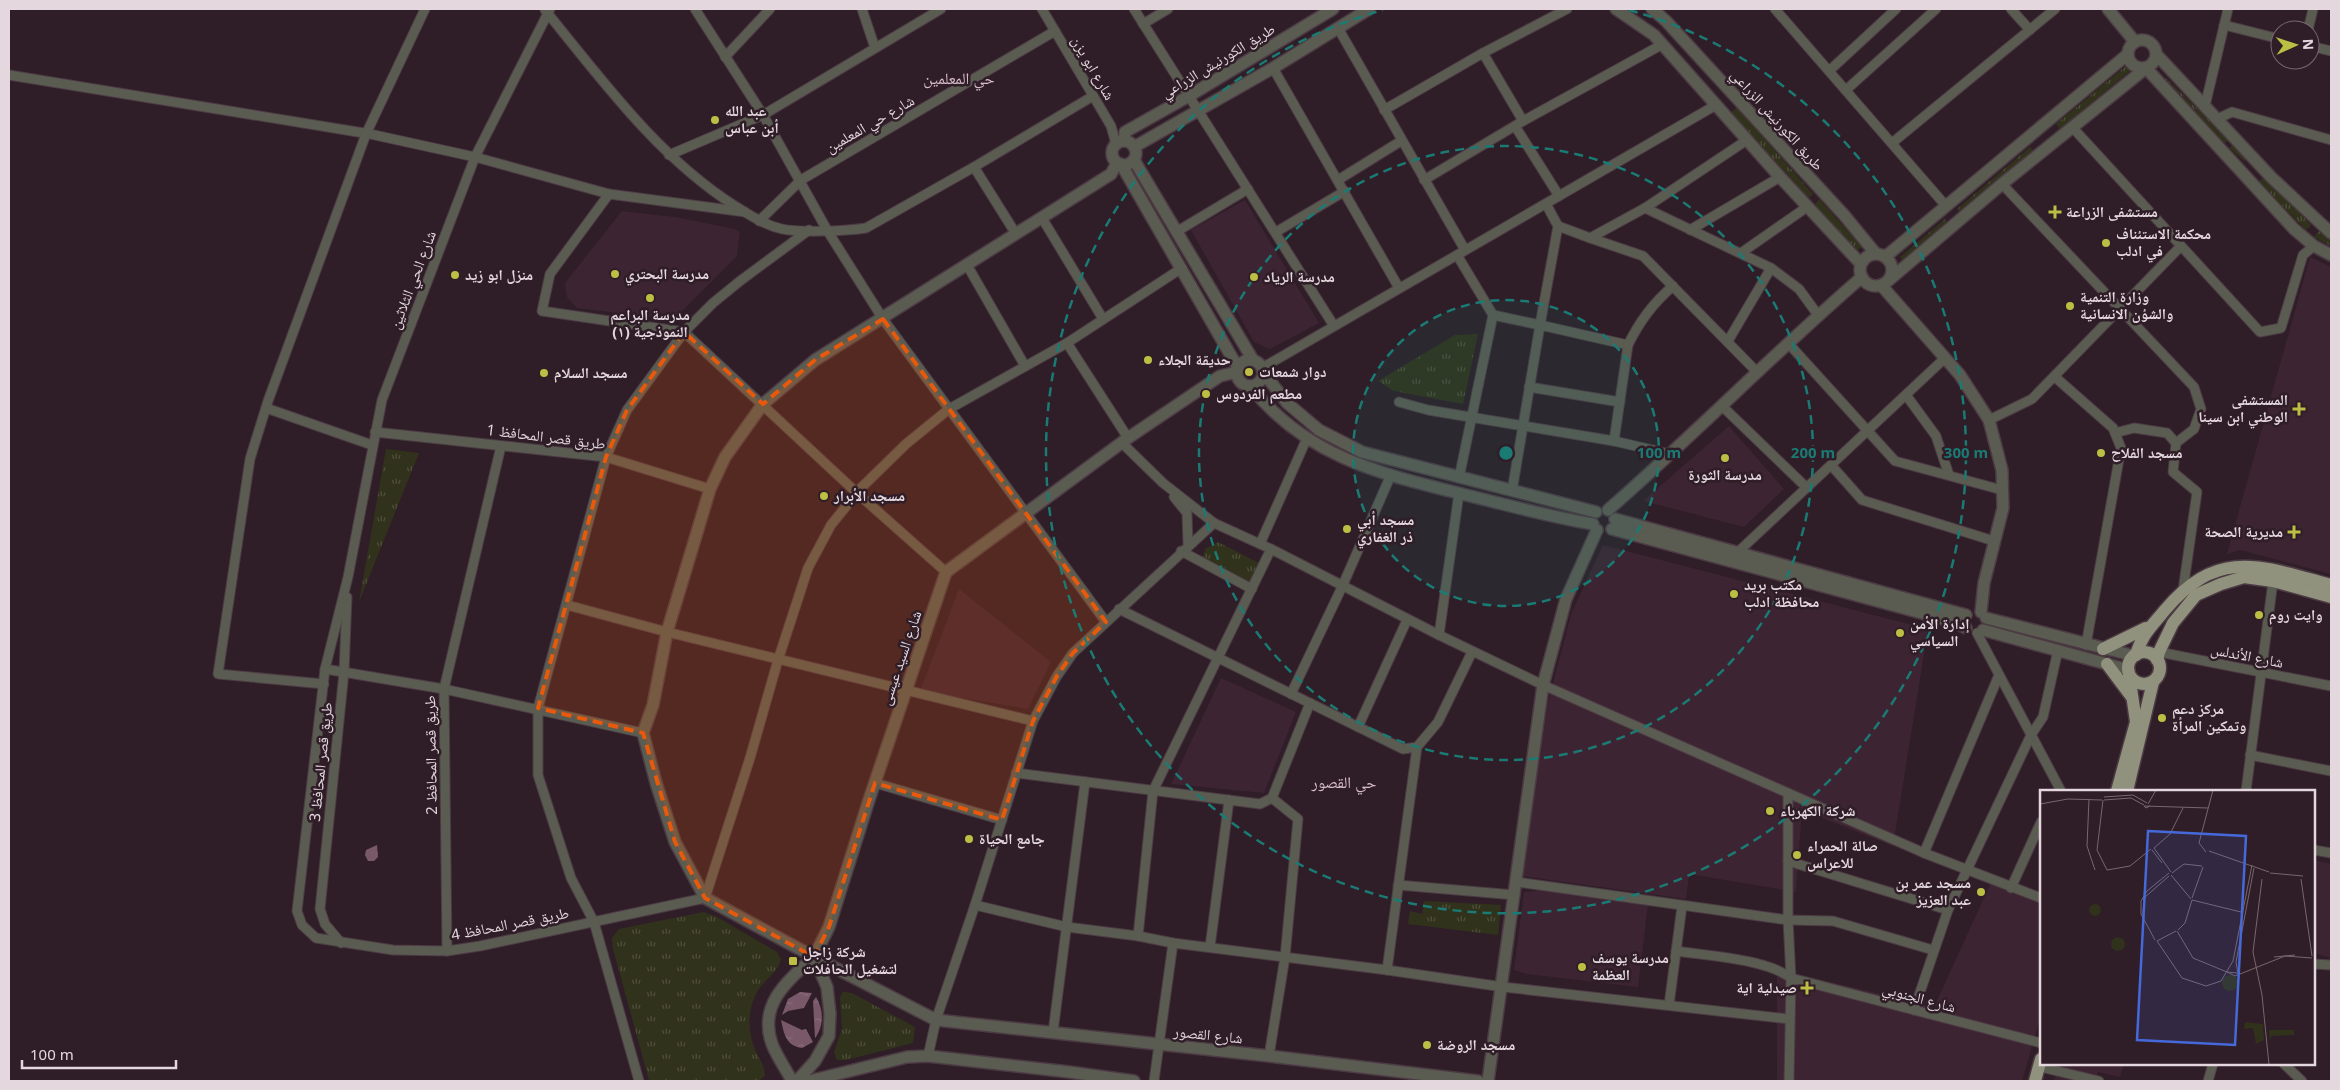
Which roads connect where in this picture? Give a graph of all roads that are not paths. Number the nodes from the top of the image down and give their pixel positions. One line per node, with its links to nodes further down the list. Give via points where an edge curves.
1 (425, 9): 50 (street)
2 (695, 9): 34 (street)
3 (770, 9): 34 (street)
4 (862, 9): 30 (street)
5 (941, 9): 30 (street)
6 (1042, 9): 26 (street, شارع ابو يزن)
7 (1134, 9): 22 (street)
8 (1168, 9): 22 (street)
9 (1369, 9): 24 (street)
10 (1567, 9): 31 (street)
11 (1616, 9): 29 (street)
12 (1652, 9): 91 (street, طريق الكورنيش الزراعي)
13 (1896, 9): 37 (street)
14 (1936, 9): 39 (street)
15 (2011, 9): 25 (street)
16 (2055, 9): 25 (street)
17 (2108, 9): 28 (street)
18 (2228, 9): 23 (street)
19 (547, 10): 56 (street, via 620,101); 57 (street, شارع الحي الثلاثين)
20 (1327, 10): 41 (street, طريق الكورنيش الزراعي)
21 (1778, 10): 37 (street)
22 (1142, 24): 41 (street)
23 (2224, 26): 27 (street); 43 (street)
24 (1338, 28): 35 (street); 44 (street)
25 (2030, 30): 54 (street)
26 (1055, 31): 40 (street, شارع ابو يزن); 62 (street, شارع حي المعلمين)
27 (2270, 37)
28 (2136, 42): 32 (street); 33 (street, via 2149,42)
29 (1663, 44): 42 (street); 48 (street)
30 (875, 48): 46 (street)
31 (1483, 53): 44 (street); 48 (street)
32 (2128, 54): 36 (street, via 2135,65); 71 (street)
33 (2156, 54): 36 (street, via 2153,63); 43 (street)
34 (725, 57): 46 (street)
35 (1273, 68): 45 (street); 63 (street)
36 (2146, 68): 49 (street); 87 (street, via 2268,202)
37 (1829, 71): 39 (street)
38 (9, 75): 50 (street)
39 (1846, 90): 54 (street)
40 (1093, 96): 55 (street, شارع ابو يزن); 60 (street)
41 (1189, 96): 45 (street); 55 (street, طريق الكورنيش الزراعي, via 1125,132)
42 (1716, 105): 51 (street); 69 (street)
43 (2205, 106): 47 (street)
44 (1384, 110): 53 (street)
45 (1198, 111): 55 (street); 66 (street)
46 (763, 115): 56 (street); 62 (street)
47 (2217, 119): 52 (street, via 2232,112); 84 (street)
48 (1519, 123): 64 (street); 69 (street)
49 (2073, 128): 65 (street); 86 (street)
50 (366, 134): 57 (street); 125 (street)
51 (1747, 140): 61 (street); 73 (street)
52 (2331, 140)
53 (1400, 141): 63 (street); 64 (street)
54 (1892, 143): 71 (street)
55 (1125, 144): 58 (street, via 1136,155); 59 (street, via 1112,154)
56 (670, 155): 74 (street, via 712,192)
57 (475, 157): 68 (street); 131 (street, شارع الحي الثلاثين, via 382,400)
58 (1134, 160): 59 (street); 81 (street)
59 (1119, 164): 75 (street, via 1111,174); 94 (street)
60 (974, 167): 79 (street, via 866,228); 83 (street)
61 (1780, 177): 72 (street); 80 (street)
62 (801, 180): 76 (street, شارع حي المعلمين); 79 (street)
63 (1338, 180): 67 (street)
64 (1424, 180): 88 (street)
65 (2002, 184): 97 (street); 100 (street)
66 (1248, 189): 81 (street); 82 (street)
67 (1345, 191): 82 (street); 99 (street)
68 (609, 194): 74 (street); 107 (street, via 550,274 542,311)
69 (1559, 196): 70 (street)
70 (1546, 204): 77 (street); 88 (street)
71 (1946, 206): 91 (street)
72 (1808, 207): 89 (street); 92 (street)
73 (1644, 208): 80 (street); 85 (street)
74 (745, 212): 76 (street)
75 (1042, 218): 83 (street); 104 (street)
76 (759, 221): 78 (street, via 783,229)
77 (1558, 226): 85 (street); 105 (street)
78 (809, 230): 79 (street); 107 (street, via 740,281)
79 (827, 230): 103 (street)
80 (1690, 230): 89 (street)
81 (1176, 232): 114 (street)
82 (1276, 232): 106 (street)
83 (1016, 234): 93 (street)
84 (2331, 234)
85 (1590, 238): 98 (street, via 1644,256)
86 (2181, 246): 87 (street, via 2260,332 2281,328 2303,255); 100 (street)
87 (2314, 246): 90 (street)
88 (1461, 252): 99 (street); 101 (street)
89 (1740, 253): 95 (street)
90 (2331, 255)
91 (1881, 256): 92 (street, via 1867,257); 97 (street, via 1891,265)
92 (1861, 264): 96 (street)
93 (967, 265): 103 (street); 113 (street)
94 (1182, 268): 104 (street); 115 (street)
95 (1771, 268): 102 (street, via 1799,289); 108 (street)
96 (1862, 277): 97 (street, via 1872,285); 102 (street)
97 (1885, 282): 112 (street)
98 (1673, 286): 108 (street); 111 (street, via 1656,301 1637,326)
99 (1399, 288): 106 (street)
100 (2121, 308): 117 (street); 136 (street, via 2194,387 2201,409 2194,429)
101 (1493, 315): 105 (street); 127 (street)
102 (1818, 315): 110 (street)
103 (883, 319): 123 (street, via 815,360); 126 (street)
104 (1104, 319): 109 (street)
105 (1540, 325): 111 (street); 119 (street)
106 (1334, 326): 114 (street)
107 (684, 332): 123 (street); 140 (street, via 627,410)
108 (1728, 341): 116 (street)
109 (1067, 343): 113 (street); 134 (street)
110 (1788, 343): 116 (street); 130 (street)
111 (1628, 345): 122 (street)
112 (1945, 358): 120 (street); 128 (street)
113 (1025, 366): 126 (street)
114 (1259, 366): 115 (street, via 1243,362); 118 (street, via 1258,382); 144 (street, via 1287,403 1319,430 1362,452)
115 (1237, 370): 118 (street, via 1242,383); 134 (street, via 1220,376)
116 (1757, 372): 124 (street)
117 (2055, 377): 128 (street, via 2032,399); 132 (street)
118 (1250, 386): 133 (street, via 1266,406)
119 (1529, 387): 122 (street); 129 (street)
120 (1906, 394): 130 (street); 142 (street, via 1936,436)
121 (1399, 402): 127 (street)
122 (1620, 402): 135 (street)
123 (763, 404): 147 (street, via 725,457); 150 (street)
124 (1722, 406): 139 (street); 146 (street)
125 (266, 408): 137 (street); 197 (street, via 250,459 218,674)
126 (949, 408): 150 (street, via 906,444); 154 (street)
127 (1470, 417): 129 (street); 144 (street)
128 (1989, 420): 148 (street, via 2002,470)
129 (1523, 426): 135 (street); 149 (street)
130 (1868, 431): 141 (street); 142 (street, via 1895,461)
131 (375, 432): 137 (street, شارع الحي الثلاثين); 138 (street, طريق قصر المحافظ 1)
132 (2115, 433): 136 (street, via 2134,428 2167,432); 182 (street, via 2121,448)
133 (1307, 438): 143 (street, via 1336,456); 160 (street)
134 (1125, 440): 145 (street); 154 (street)
135 (1614, 441): 139 (street)
136 (2176, 443): 170 (street, via 2173,472 2197,492)
137 (372, 445): 165 (street, شارع الحي الثلاثين)
138 (502, 446): 140 (street, طريق قصر المحافظ 1); 200 (street, طريق قصر المحافظ 2)
139 (1670, 454): 152 (street)
140 (606, 457): 147 (street, طريق قصر المحافظ 1); 172 (street)
141 (1831, 465): 146 (street); 158 (street, via 1862,500)
142 (1949, 475): 148 (street)
143 (1390, 477): 151 (street); 168 (street)
144 (1458, 478): 149 (street)
145 (1163, 483): 155 (street); 159 (street, via 1187,513)
146 (1807, 488): 163 (street)
147 (710, 489): 179 (street)
148 (2002, 490): 158 (street, via 2002,508)
149 (1512, 491): 153 (street)
150 (857, 493): 164 (street); 189 (street, via 831,525 808,568)
151 (1459, 493): 157 (street); 181 (street)
152 (1608, 510): 153 (street); 156 (street)
153 (1596, 512): 157 (street, via 1593,516)
154 (1026, 514): 164 (street); 176 (street)
155 (1214, 523): 159 (street); 160 (street)
156 (1613, 524): 157 (street, via 1604,532); 163 (street); 178 (street)
157 (1595, 527): 198 (street, via 1566,599)
158 (1994, 541): 174 (street)
159 (1188, 544): 162 (street)
160 (1260, 544): 161 (street)
161 (1271, 550): 168 (street); 169 (street)
162 (1180, 551): 169 (street); 173 (street)
163 (1738, 552): 174 (street)
164 (946, 572): 201 (street, شارع السيد عيسى)
165 (348, 577): 191 (street, طريق قصر المحافظ 4); 192 (street, طريق قصر المحافظ 3)
166 (2272, 581): 171 (main road); 187 (main road, via 2244,577 2196,595 2173,623); 194 (street)
167 (2331, 585): 170 (main road, via 2277,570 2237,565 2200,577)
168 (1342, 587): 175 (street); 202 (street)
169 (1252, 589): 188 (street)
170 (2183, 590): 177 (main road)
171 (2331, 597)
172 (567, 605): 179 (street); 205 (street)
173 (1119, 609): 176 (street); 188 (street)
174 (1977, 614): 178 (street, via 1964,622); 180 (street, via 1987,624); 182 (street)
175 (1407, 620): 181 (street); 207 (street)
176 (1106, 622): 206 (street, via 1073,653)
177 (2154, 623): 183 (main road); 186 (main road, via 2140,639)
178 (1966, 628): 180 (street)
179 (667, 632): 189 (street); 208 (street)
180 (1980, 632): 184 (street); 195 (street)
181 (1439, 635): 185 (street)
182 (2086, 645): 183 (street)
183 (2103, 649): 186 (street)
184 (2058, 650): 190 (street); 209 (street, via 2043,716)
185 (1472, 652): 198 (street); 210 (street, via 1438,722)
186 (2136, 655): 187 (main road); 193 (main road, via 2130,662)
187 (2158, 656): 194 (street, شارع الأندلس); 196 (main road, via 2160,671)
188 (1218, 658): 202 (street); 217 (street)
189 (778, 660): 201 (street); 235 (street)
190 (2107, 664): 193 (street); 203 (main road)
191 (325, 669): 192 (street); 197 (street, طريق قصر المحافظ 4)
192 (344, 672): 200 (street); 244 (street, طريق قصر المحافظ 3, via 320,909 325,924)
193 (2129, 672): 196 (main road, via 2138,683); 203 (main road)
194 (2260, 673): 199 (street, شارع الأندلس); 211 (street)
195 (1999, 675): 209 (street); 227 (street)
196 (2153, 682): 219 (main road)
197 (324, 684): 244 (street, طريق قصر المحافظ 4, via 298,911 302,925 316,938)
198 (1543, 685): 221 (street); 231 (street)
199 (2331, 686)
200 (444, 688): 205 (street); 248 (street, طريق قصر المحافظ 2)
201 (906, 691): 206 (street); 215 (street, شارع السيد عيسى)
202 (1291, 694): 204 (street)
203 (2134, 702): 218 (main road, via 2136,722)
204 (1310, 703): 207 (street); 222 (street)
205 (538, 708): 208 (street); 241 (street, via 538,775 571,878)
206 (1033, 721): 213 (street)
207 (1358, 727): 210 (street, via 1403,749)
208 (643, 733): 235 (street, via 675,842)
209 (2031, 735): 216 (street); 230 (street)
210 (1417, 748): 232 (street)
211 (2250, 755): 212 (street); 220 (street)
212 (2331, 771)
213 (1016, 774): 214 (street); 224 (street)
214 (1085, 782): 217 (street); 242 (street)
215 (875, 783): 224 (street); 250 (street, شارع السيد عيسى, via 829,927)
216 (2058, 789)
217 (1153, 790): 223 (street); 243 (street)
218 (2117, 790)
219 (2127, 790)
220 (2246, 790)
221 (1788, 793): 227 (street); 229 (street)
222 (1272, 798): 223 (street, via 1260,804); 251 (street, via 1298,819)
223 (1229, 800): 246 (street)
224 (1002, 820): 237 (street)
225 (2040, 824): 233 (street)
226 (2315, 850): 228 (street)
227 (1924, 853): 230 (street)
228 (2331, 853)
229 (1788, 861): 239 (street); 240 (street)
230 (1968, 871): 233 (street); 239 (street)
231 (1517, 882): 234 (street); 238 (street)
232 (1398, 885): 234 (street); 254 (street)
233 (2011, 888): 236 (street)
234 (1515, 895): 256 (street)
235 (705, 898): 241 (street, طريق قصر المحافظ 4); 250 (street)
236 (2040, 898)
237 (975, 905): 242 (street); 260 (street)
238 (1682, 906): 240 (street); 249 (street)
239 (1948, 910): 247 (street)
240 (1788, 920): 247 (street, via 1833,921); 255 (street)
241 (594, 922): 248 (street, طريق قصر المحافظ 4); 272 (street)
242 (1067, 927): 243 (street); 261 (street)
243 (1138, 936): 245 (street)
244 (341, 943): 248 (street, طريق قصر المحافظ 4, via 393,950)
245 (1173, 943): 246 (street); 263 (street)
246 (1210, 947): 251 (street)
247 (1933, 950): 258 (street)
248 (447, 951)
249 (1676, 951): 255 (street, شارع الجنوبي, via 1764,965); 257 (street)
250 (814, 957): 260 (street); 273 (street, شارع السيد عيسى, via 778,993 767,1019 772,1044); 274 (street, via 827,987 829,1036 815,1061)
251 (1285, 957): 254 (street); 265 (street)
252 (2315, 964): 253 (street)
253 (2331, 965)
254 (1387, 970): 256 (street)
255 (1791, 978): 258 (street, شارع الجنوبي); 259 (street)
256 (1503, 987): 257 (street); 279 (street)
257 (1669, 1005): 259 (street)
258 (1914, 1010): 262 (street, شارع الجنوبي)
259 (1788, 1019): 280 (street)
260 (936, 1020): 261 (street, شارع القصور); 264 (street)
261 (1054, 1032): 263 (street, شارع القصور)
262 (2040, 1044)
263 (1158, 1045): 265 (street, شارع القصور); 277 (street)
264 (928, 1056): 271 (street); 275 (street, via 907,1057)
265 (1269, 1056): 278 (street, شارع القصور)
266 (2043, 1065): 281 (main road)
267 (2044, 1065): 282 (main road)
268 (2047, 1065): 283 (street)
269 (2213, 1065): 284 (street)
270 (2285, 1065): 285 (street)
271 (1068, 1076): 276 (street)
272 (639, 1081)
273 (792, 1081)
274 (797, 1081)
275 (809, 1081)
276 (1134, 1081)
277 (1154, 1081)
278 (1478, 1081)
279 (1488, 1081)
280 (1789, 1081)
281 (2035, 1081)
282 (2042, 1081)
283 (2099, 1081)
284 (2208, 1081)
285 (2302, 1081)

